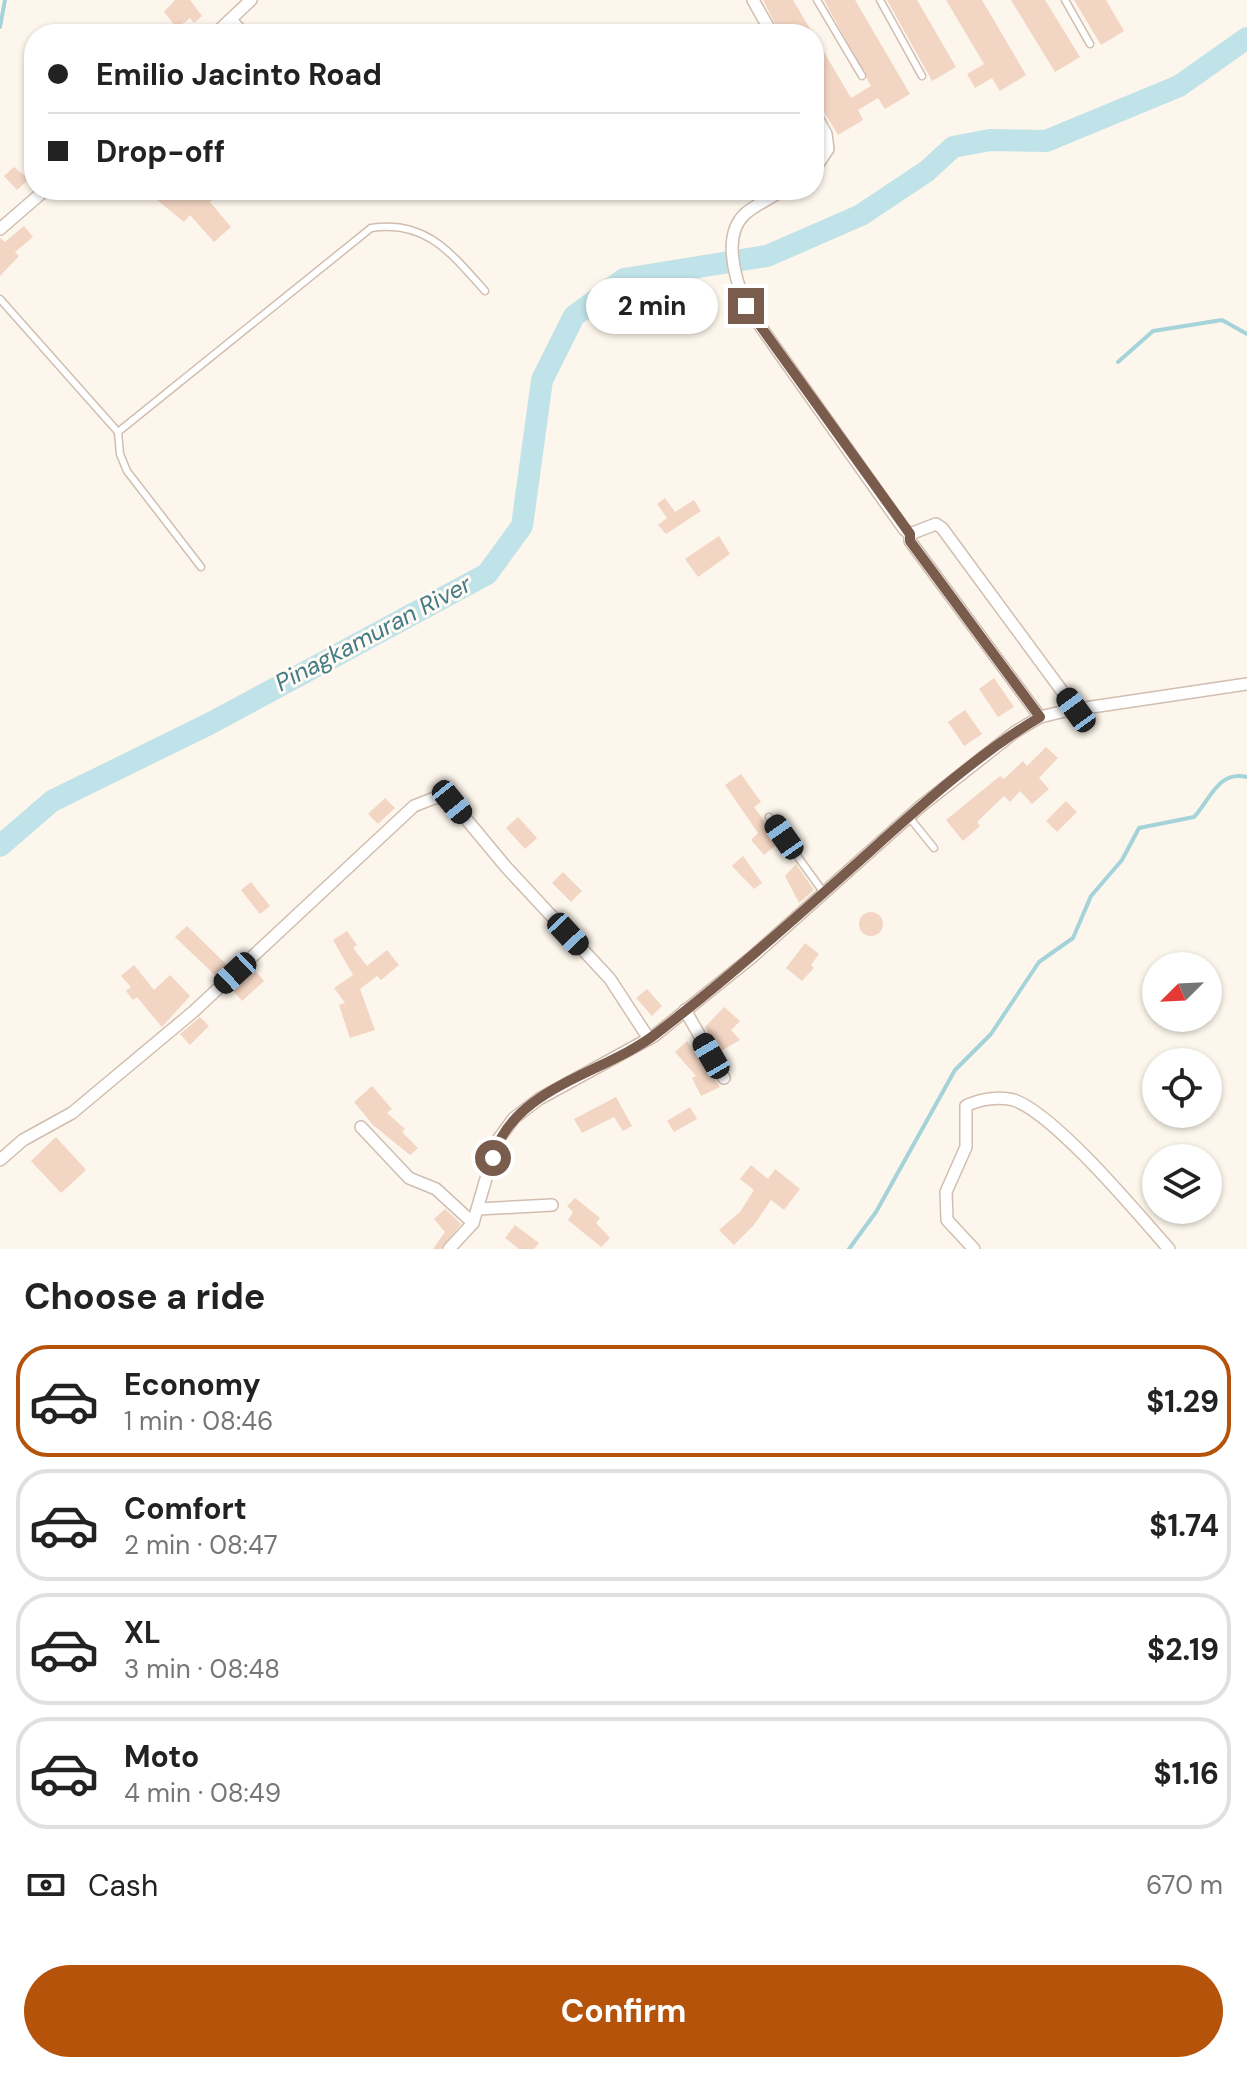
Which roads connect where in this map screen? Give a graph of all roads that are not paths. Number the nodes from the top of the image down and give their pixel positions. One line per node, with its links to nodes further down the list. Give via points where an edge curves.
1 (251, 0): 6 (street)
2 (753, 0): 9 (street)
3 (817, 0): 11 (lane)
4 (880, 0): 12 (lane)
5 (1065, 0): 10 (lane)
6 (232, 17): 7 (street); 8 (lane)
7 (225, 24)
8 (238, 24)
9 (766, 24)
10 (1090, 44)
11 (862, 76)
12 (922, 76)
13 (824, 130): 14 (street)
14 (824, 158)
15 (33, 200): 17 (street)
16 (767, 200): 21 (street, via 744,215 733,241 736,280 746,306)
17 (0, 229)
18 (485, 291): 20 (lane, via 447,248 411,228 371,228)
19 (0, 299): 20 (lane)
20 (118, 432): 22 (lane, via 127,471)
21 (910, 534): 24 (street, via 936,524 942,528); 25 (street, via 910,541)
22 (201, 567)
23 (1247, 684): 24 (street)
24 (1076, 710): 25 (street)
25 (1040, 717): 27 (street)
26 (769, 817): 29 (lane)
27 (909, 817): 28 (lane); 29 (street)
28 (934, 848)
29 (824, 893): 30 (street)
30 (685, 1010): 31 (street); 32 (street)
31 (649, 1039): 34 (street, via 610,979 452,802 437,797 414,806 193,1012 72,1113 23,1140); 36 (street, via 514,1118 497,1141)
32 (724, 1078)
33 (361, 1127): 37 (street, via 409,1178 436,1189)
34 (0, 1160)
35 (552, 1205): 36 (street)
36 (478, 1209): 37 (street)
37 (473, 1223): 38 (street)
38 (449, 1249)
39 (974, 1249): 40 (street, via 947,1220 946,1192 966,1147 966,1106 1000,1099 1014,1100 1037,1114 1071,1143)
40 (1169, 1249)

